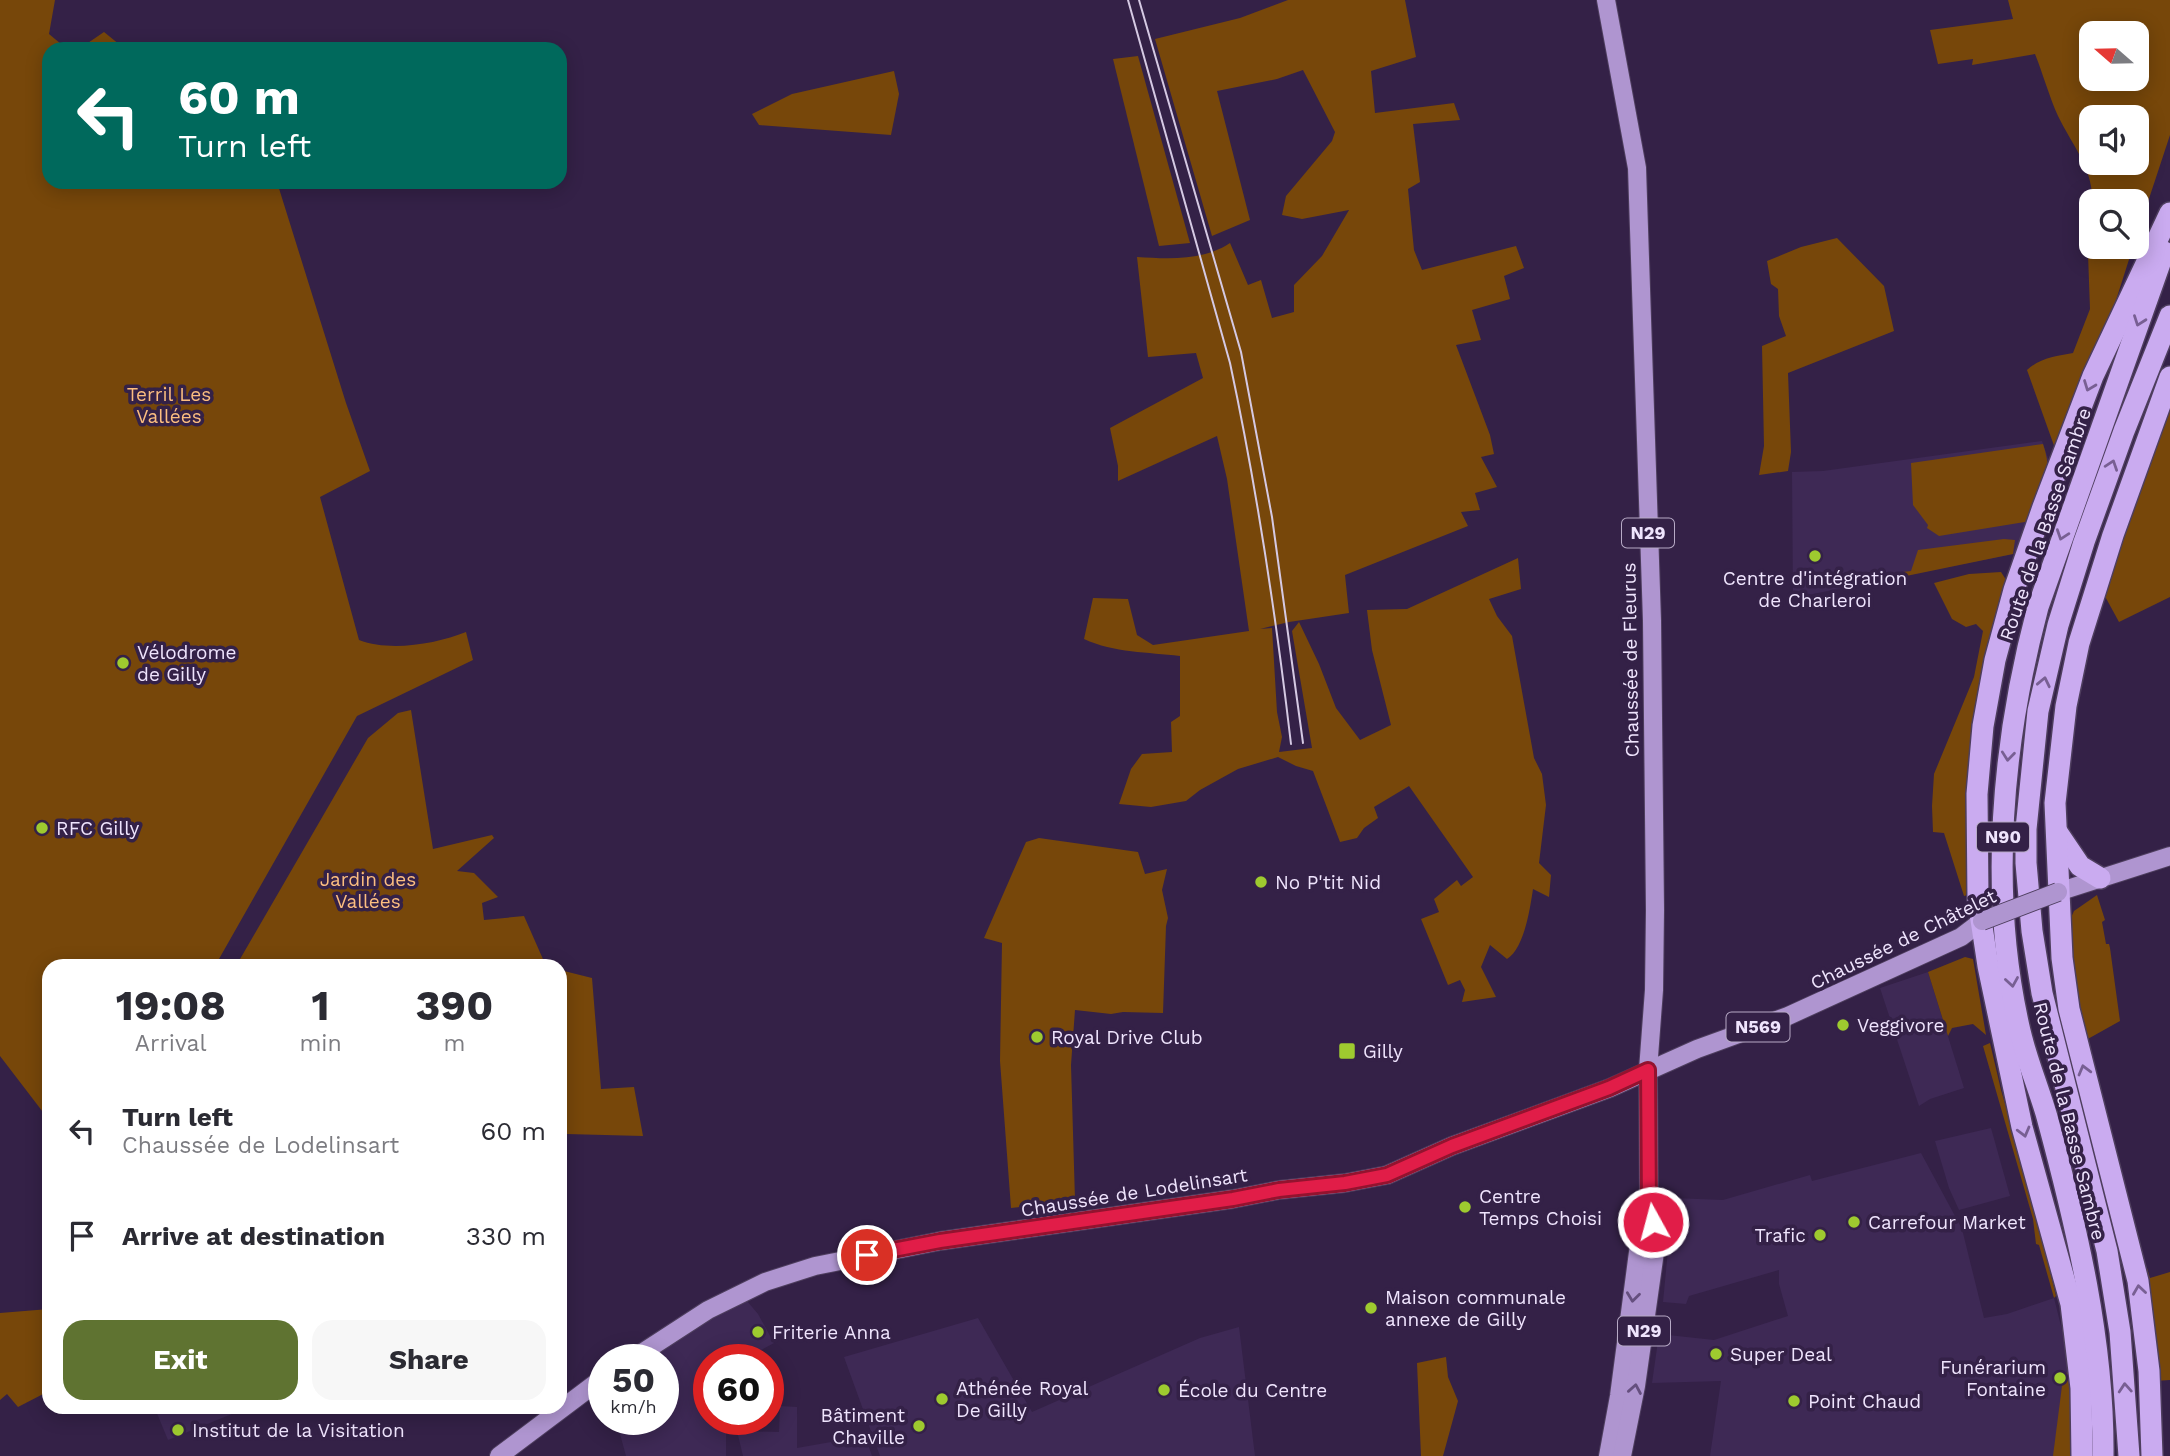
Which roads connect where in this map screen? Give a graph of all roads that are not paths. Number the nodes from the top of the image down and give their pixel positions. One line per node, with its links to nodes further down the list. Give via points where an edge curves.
1 (1606, 0): 11 (main road, Chaussée de Fleurus / N29, via 1637,168 1652,635 1655,910)
2 (2170, 213): 10 (highway, one-way to 10, via 2093,376 2014,590 1995,660 1977,793)
3 (2170, 234): 21 (highway, Route de la Basse Sambre / N90, one-way to 21, via 2038,607 2015,708 2004,797 2007,951 2020,1031 2071,1210 2092,1311)
4 (2170, 316): 22 (highway, Route de la Basse Sambre / N90, one-way to 4, via 2114,1292 2042,993 2031,917 2026,829 2038,711 2061,614 2124,431)
5 (2170, 377): 6 (highway, via 2079,643 2057,768)
6 (2057, 832): 8 (highway); 9 (highway)
7 (2170, 856): 8 (main road, N569)
8 (2092, 880): 9 (main road, N569)
9 (2058, 892): 10 (main road, Chaussée de Châtelet / N569, bridge); 23 (highway, one-way to 9, via 2150,1371 2138,1281 2069,1009)
10 (1982, 921): 11 (main road, Chaussée de Châtelet / N569, via 1961,937 1814,1005); 20 (highway, one-way to 20, via 2022,1127 2071,1304 2081,1388)
11 (1648, 1070): 12 (main road, N29); 13 (main road, Chaussée de Lodelinsart / N569, via 1387,1175 940,1241 815,1266 765,1282 708,1310)
12 (1649, 1206): 18 (main road, N29, one-way to 18, via 1640,1237); 19 (main road, N29, one-way to 12, via 1657,1238)
13 (656, 1344)
14 (588, 1389): 15 (main road)
15 (567, 1405)
16 (555, 1414): 17 (main road)
17 (499, 1456)
18 (1608, 1456)
19 (1622, 1456)
20 (2082, 1456)
21 (2103, 1456)
22 (2129, 1456)
23 (2152, 1456)

